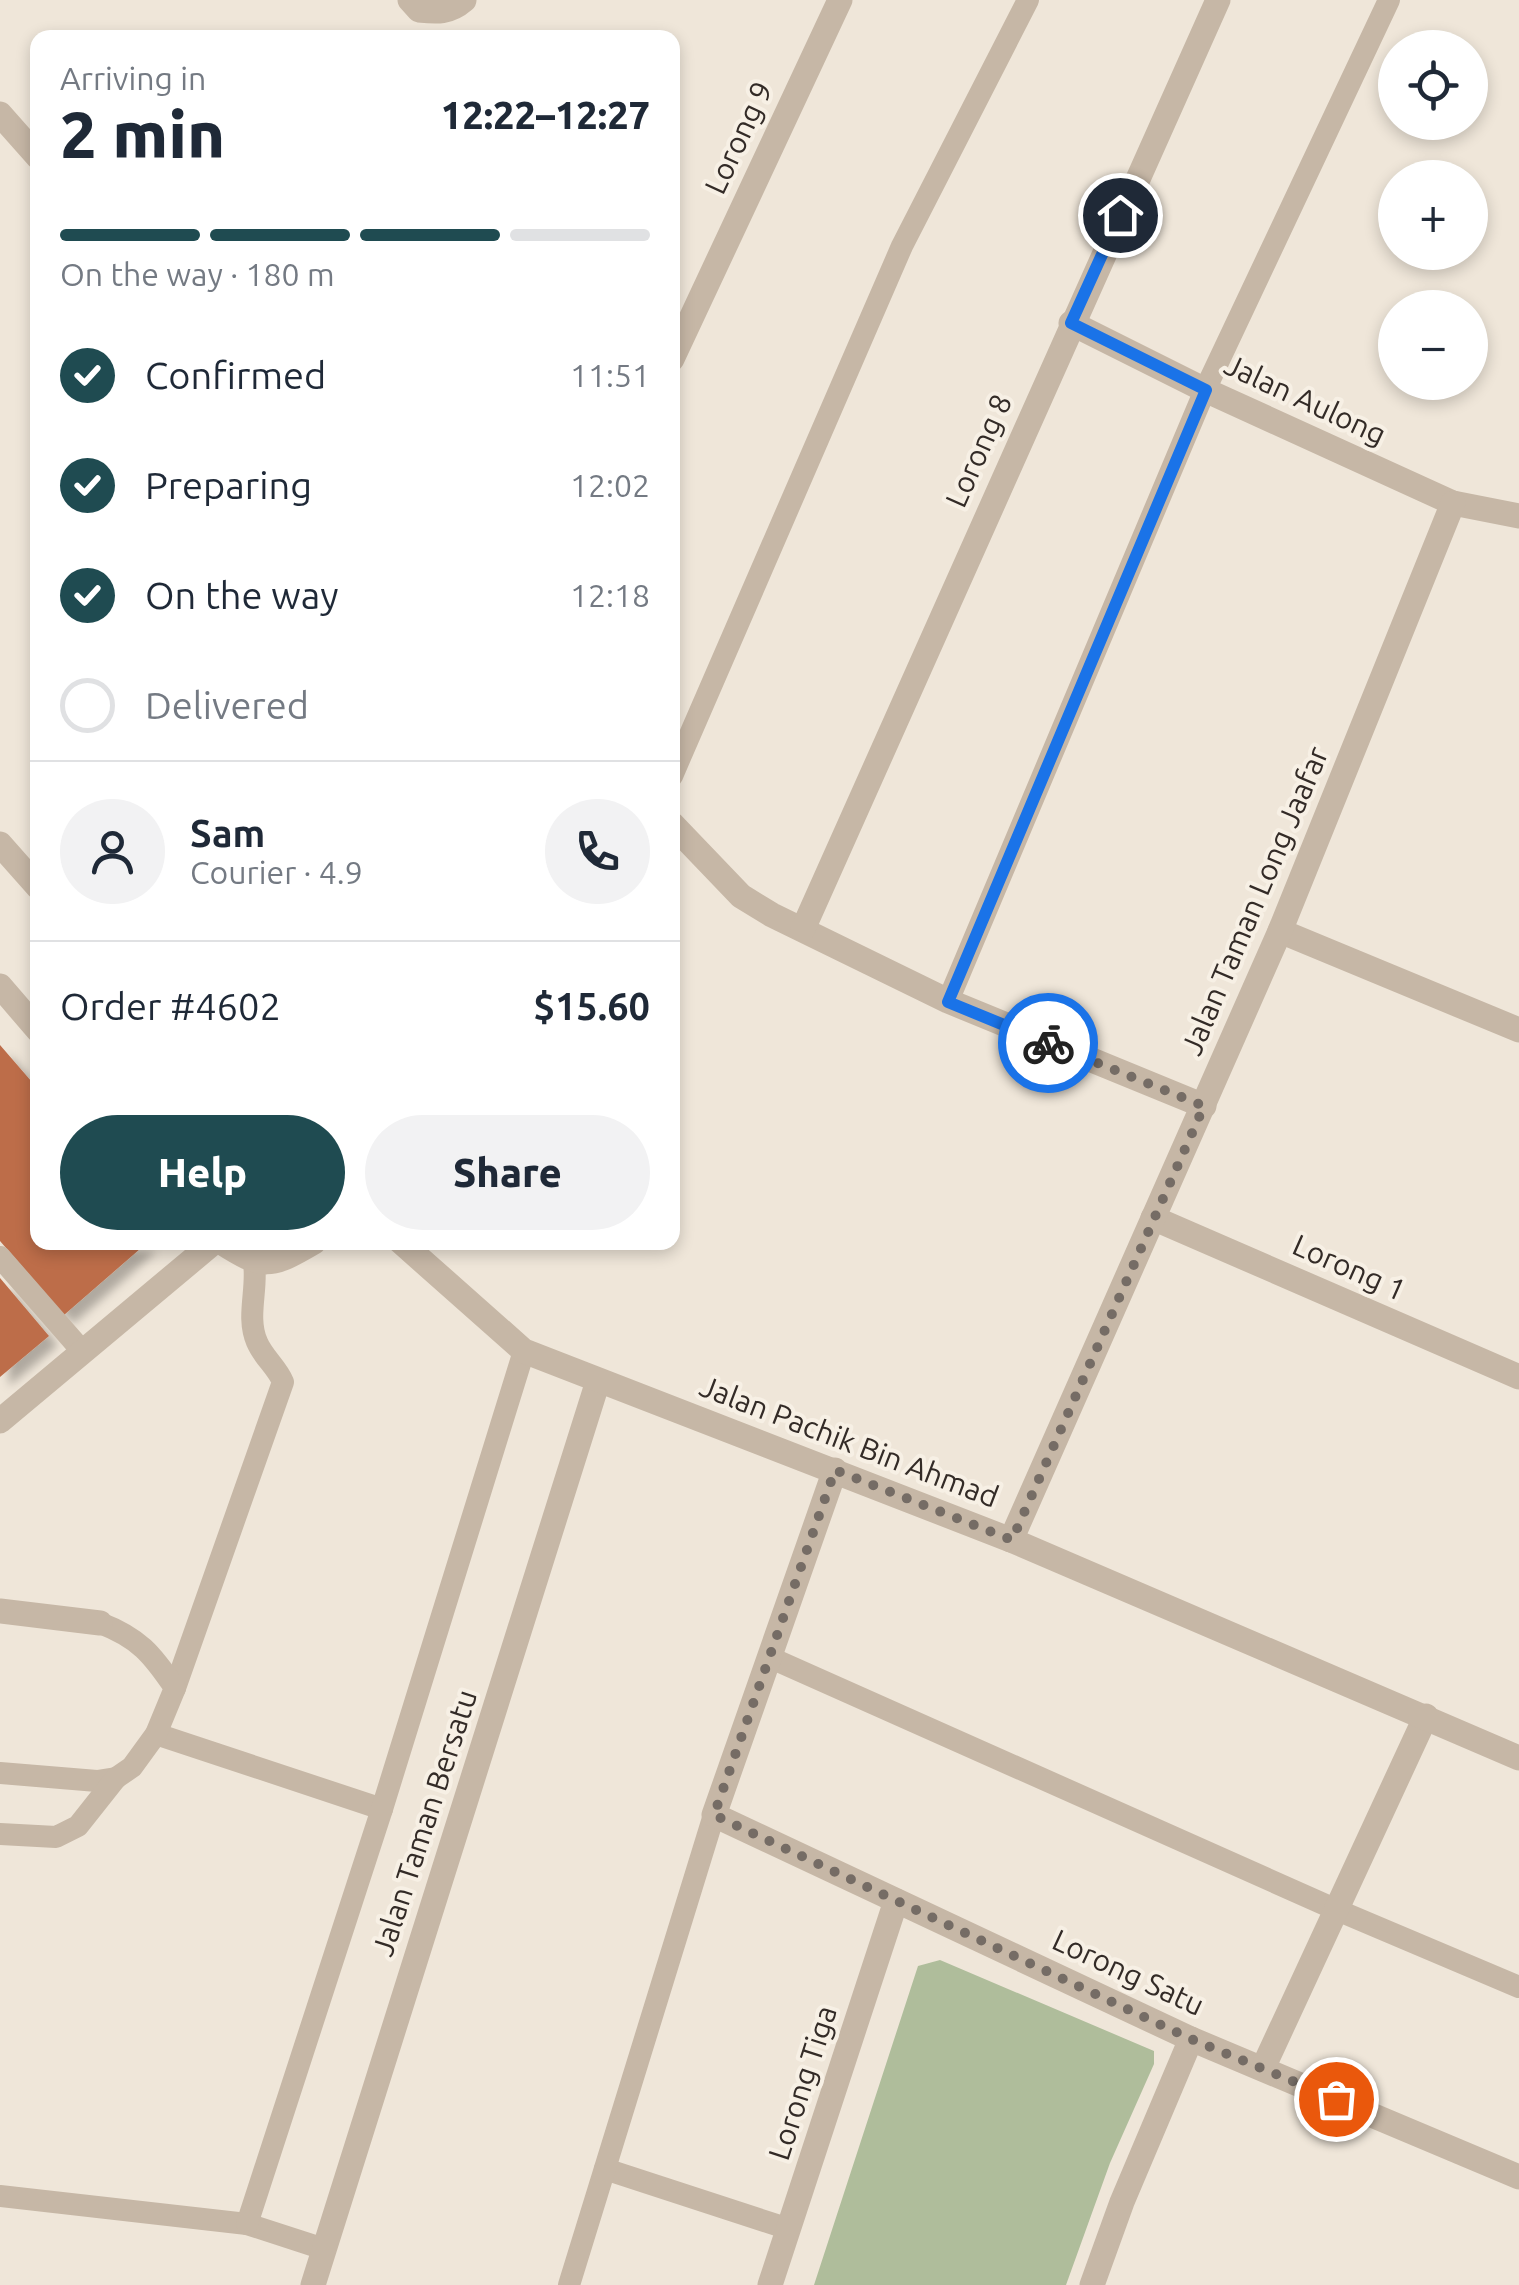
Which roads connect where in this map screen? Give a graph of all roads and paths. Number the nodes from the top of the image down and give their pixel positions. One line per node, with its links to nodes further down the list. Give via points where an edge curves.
1 (410, 0): 2 (street, via 419,10 438,12)
2 (464, 0)
3 (840, 0): 10 (street, Lorong 9)
4 (1028, 0): 14 (lane, via 902,246)
5 (1218, 0): 9 (street, Lorong 8)
6 (1389, 0): 11 (lane)
7 (0, 114): 8 (street)
8 (30, 148)
9 (1071, 323): 11 (street, Jalan Aulong); 18 (street, Lorong 8)
10 (680, 342)
11 (1206, 390): 12 (street, Jalan Aulong); 21 (lane)
12 (1453, 504): 13 (street, Jalan Aulong); 19 (street, Jalan Taman Long Jaafar)
13 (1519, 516)
14 (680, 758)
15 (680, 832): 18 (street, via 741,896)
16 (0, 844): 17 (street)
17 (30, 878)
18 (803, 930): 21 (street)
19 (1280, 931): 23 (street); 24 (street, Jalan Taman Long Jaafar)
20 (0, 986): 22 (street)
21 (948, 1002): 24 (street)
22 (30, 1021)
23 (1519, 1030)
24 (1204, 1106): 25 (street, Jalan Taman Long Jaafar)
25 (1153, 1218): 34 (street, Lorong 1); 38 (street, Jalan Taman Long Jaafar)
26 (204, 1250): 33 (street)
27 (234, 1250): 31 (street)
28 (298, 1250): 31 (street)
29 (410, 1250): 32 (street, Jalan Pachik Bin Ahmad)
30 (0, 1257): 33 (lane)
31 (254, 1263): 42 (lane, via 252,1326 283,1382)
32 (524, 1351): 35 (street, Jalan Pachik Bin Ahmad); 48 (lane)
33 (83, 1352): 36 (street)
34 (1519, 1377)
35 (598, 1381): 37 (street, Jalan Pachik Bin Ahmad); 61 (street, Jalan Taman Bersatu)
36 (0, 1421)
37 (835, 1470): 38 (street, Jalan Pachik Bin Ahmad); 41 (street)
38 (1012, 1540): 43 (street, Jalan Pachik Bin Ahmad)
39 (0, 1612): 40 (street)
40 (100, 1623): 42 (lane, via 128,1634)
41 (771, 1658): 49 (street); 52 (lane)
42 (175, 1688): 44 (lane)
43 (1426, 1716): 45 (street, Jalan Pachik Bin Ahmad); 52 (street)
44 (156, 1734): 47 (lane); 48 (lane)
45 (1519, 1758)
46 (0, 1773): 47 (lane)
47 (116, 1778): 50 (lane, via 78,1826 56,1838)
48 (382, 1809): 59 (lane)
49 (714, 1815): 51 (street, Lorong Satu); 56 (lane)
50 (0, 1834)
51 (896, 1900): 54 (street, Lorong Satu); 60 (street, Lorong Tiga)
52 (1337, 1910): 53 (lane); 55 (street)
53 (1519, 1987)
54 (1191, 2039): 55 (street, Lorong Satu); 65 (street)
55 (1264, 2068): 57 (street, Lorong Satu)
56 (605, 2169): 60 (lane); 63 (lane)
57 (1519, 2177)
58 (0, 2196): 59 (lane)
59 (247, 2224): 61 (lane)
60 (789, 2228): 64 (street, Lorong Tiga)
61 (324, 2249): 62 (street, Jalan Taman Bersatu)
62 (313, 2285)
63 (569, 2285)
64 (770, 2285)
65 (1092, 2285)

